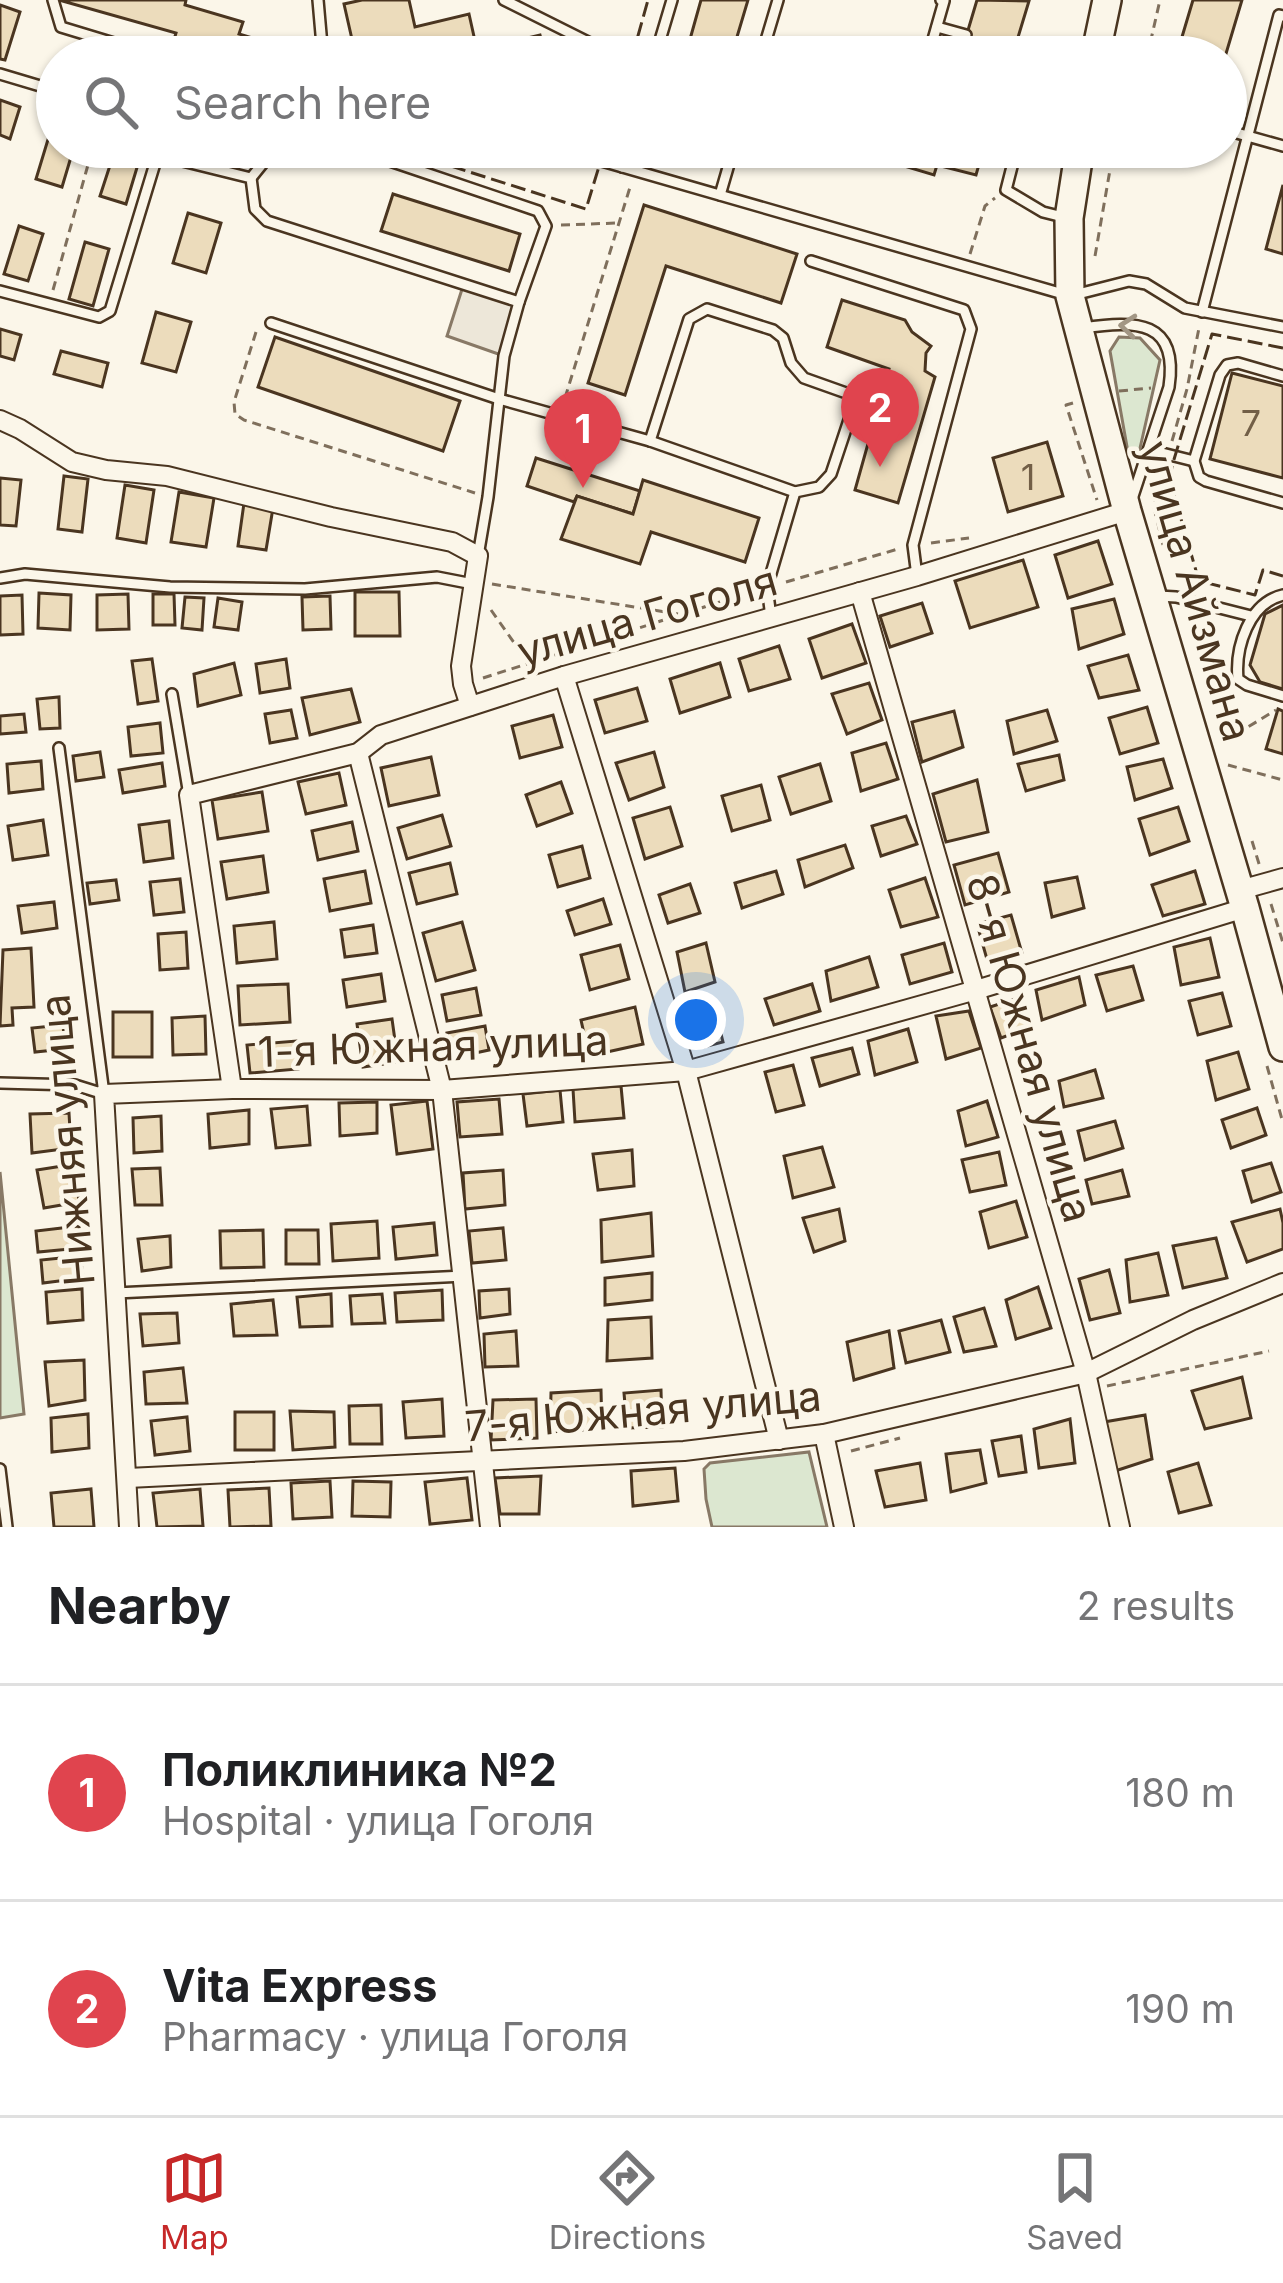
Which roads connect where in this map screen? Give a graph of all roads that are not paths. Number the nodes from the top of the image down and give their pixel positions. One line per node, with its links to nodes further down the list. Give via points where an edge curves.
1 (52, 0): 11 (lane, via 61,27)
2 (317, 0): 12 (lane)
3 (504, 0): 13 (lane)
4 (672, 0): 14 (lane)
5 (778, 0): 15 (lane)
6 (941, 0): 9 (lane)
7 (1106, 0): 17 (street)
8 (1283, 16): 20 (lane)
9 (937, 27): 10 (lane); 16 (lane)
10 (966, 35)
11 (91, 36)
12 (321, 36)
13 (576, 36)
14 (661, 36)
15 (767, 36)
16 (934, 36)
17 (1099, 36)
18 (0, 74): 19 (lane)
19 (36, 85)
20 (1247, 137): 21 (lane)
21 (1283, 146)
22 (154, 168): 35 (lane, via 110,311 99,317)
23 (217, 168): 31 (lane)
24 (259, 168): 31 (lane)
25 (411, 168): 37 (lane, via 538,211 546,226)
26 (625, 168): 32 (lane)
27 (728, 168): 32 (lane)
28 (1012, 168): 33 (lane, via 1006,190)
29 (1077, 168): 33 (street, улица Айзмана)
30 (1239, 168): 38 (lane)
31 (251, 178): 37 (lane, via 255,209 267,220)
32 (720, 195): 36 (lane)
33 (1070, 218): 36 (street, улица Айзмана)
34 (812, 260): 52 (lane, via 964,310 971,329 913,545)
35 (0, 291)
36 (1070, 296): 38 (lane, via 1129,281); 41 (street, улица Айзмана)
37 (519, 302): 43 (lane)
38 (1202, 312): 40 (lane)
39 (271, 322): 43 (lane)
40 (1283, 327)
41 (1078, 329): 46 (lane, one-way to 41, via 1172,370 1159,333 1116,323); 50 (street, улица Айзмана)
42 (1283, 376): 47 (lane, via 1227,365)
43 (500, 399): 45 (lane); 51 (lane)
44 (0, 420): 51 (street, via 72,461 452,542)
45 (650, 441): 48 (lane); 48 (lane, via 688,319 706,309 772,330 804,378 849,394 854,404 831,474 819,487)
46 (1150, 450): 47 (lane); 50 (lane)
47 (1194, 461): 49 (lane, via 1198,477)
48 (795, 492): 59 (lane, via 767,587)
49 (1283, 503)
50 (1127, 511): 52 (street, улица Гоголя); 57 (street, улица Айзмана)
51 (478, 556): 54 (street)
52 (916, 576): 55 (street, улица Гоголя)
53 (0, 578): 54 (lane, via 305,589 437,577)
54 (473, 584): 63 (street, via 463,644)
55 (860, 592): 59 (street, улица Гоголя); 68 (street, 8-я Южная улица)
56 (1283, 595): 58 (lane)
57 (1153, 596): 58 (lane); 67 (street, улица Айзмана)
58 (1251, 616): 62 (lane, via 1238,679)
59 (771, 617): 60 (street, улица Гоголя)
60 (564, 676): 63 (street, улица Гоголя); 70 (street)
61 (172, 694): 66 (lane)
62 (1283, 695)
63 (470, 706): 65 (street, улица Гоголя, via 381,735)
64 (59, 748): 74 (lane, Нижняя улица)
65 (358, 752): 66 (street, улица Гоголя); 73 (street)
66 (189, 794): 72 (street)
67 (1258, 890): 68 (street, 1-я Южная улица); 69 (street, улица Айзмана)
68 (976, 990): 70 (street, 1-я Южная улица); 78 (street, 8-я Южная улица)
69 (1283, 1047)
70 (686, 1071): 73 (street, 1-я Южная улица); 80 (street)
71 (0, 1083): 74 (lane)
72 (232, 1089): 73 (street, 1-я Южная улица); 74 (street, 1-я Южная улица)
73 (442, 1090): 75 (street)
74 (104, 1094): 77 (street, Нижняя улица)
75 (464, 1276): 77 (lane); 81 (street)
76 (1283, 1283): 78 (street, 7-я Южная улица)
77 (116, 1293): 83 (street, Нижняя улица)
78 (1086, 1373): 79 (street, 7-я Южная улица); 88 (street, 8-я Южная улица)
79 (824, 1433): 80 (street, 7-я Южная улица); 87 (street)
80 (778, 1440): 81 (street, 7-я Южная улица)
81 (484, 1463): 83 (street, 7-я Южная улица); 86 (street)
82 (0, 1469): 84 (lane)
83 (128, 1478): 85 (street, Нижняя улица)
84 (7, 1527)
85 (129, 1527)
86 (490, 1527)
87 (844, 1527)
88 (1120, 1527)

